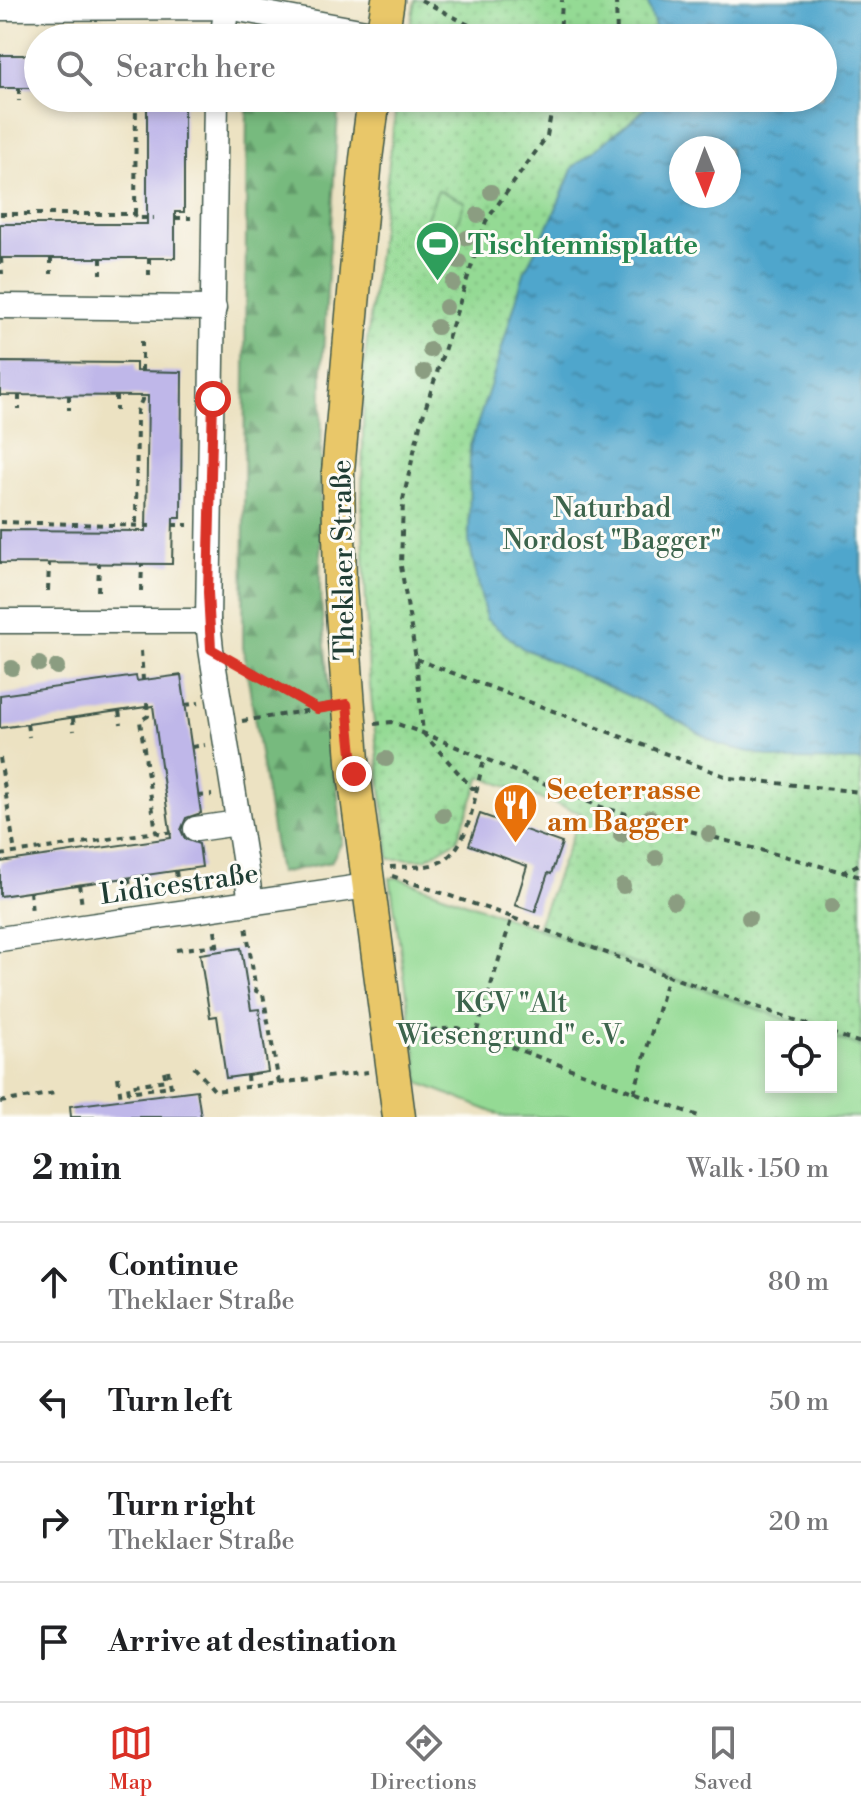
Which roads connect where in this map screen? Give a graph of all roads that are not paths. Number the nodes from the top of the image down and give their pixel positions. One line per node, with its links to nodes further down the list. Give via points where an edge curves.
1 (388, 0): 6 (main road)
2 (227, 4): 3 (street); 4 (street); 5 (street)
3 (0, 8)
4 (224, 24)
5 (321, 24)
6 (384, 24)
7 (216, 112): 10 (street)
8 (372, 112): 15 (main road, Theklaer Straße, via 338,472 338,713)
9 (0, 306): 10 (street)
10 (214, 308): 12 (street)
11 (0, 621): 12 (street)
12 (208, 621): 13 (street)
13 (238, 823): 14 (street); 16 (street)
14 (185, 830)
15 (367, 886): 16 (street, Lidicestraße); 18 (main road, Theklaer Straße)
16 (247, 903): 17 (street, Lidicestraße)
17 (0, 939)
18 (399, 1117)

